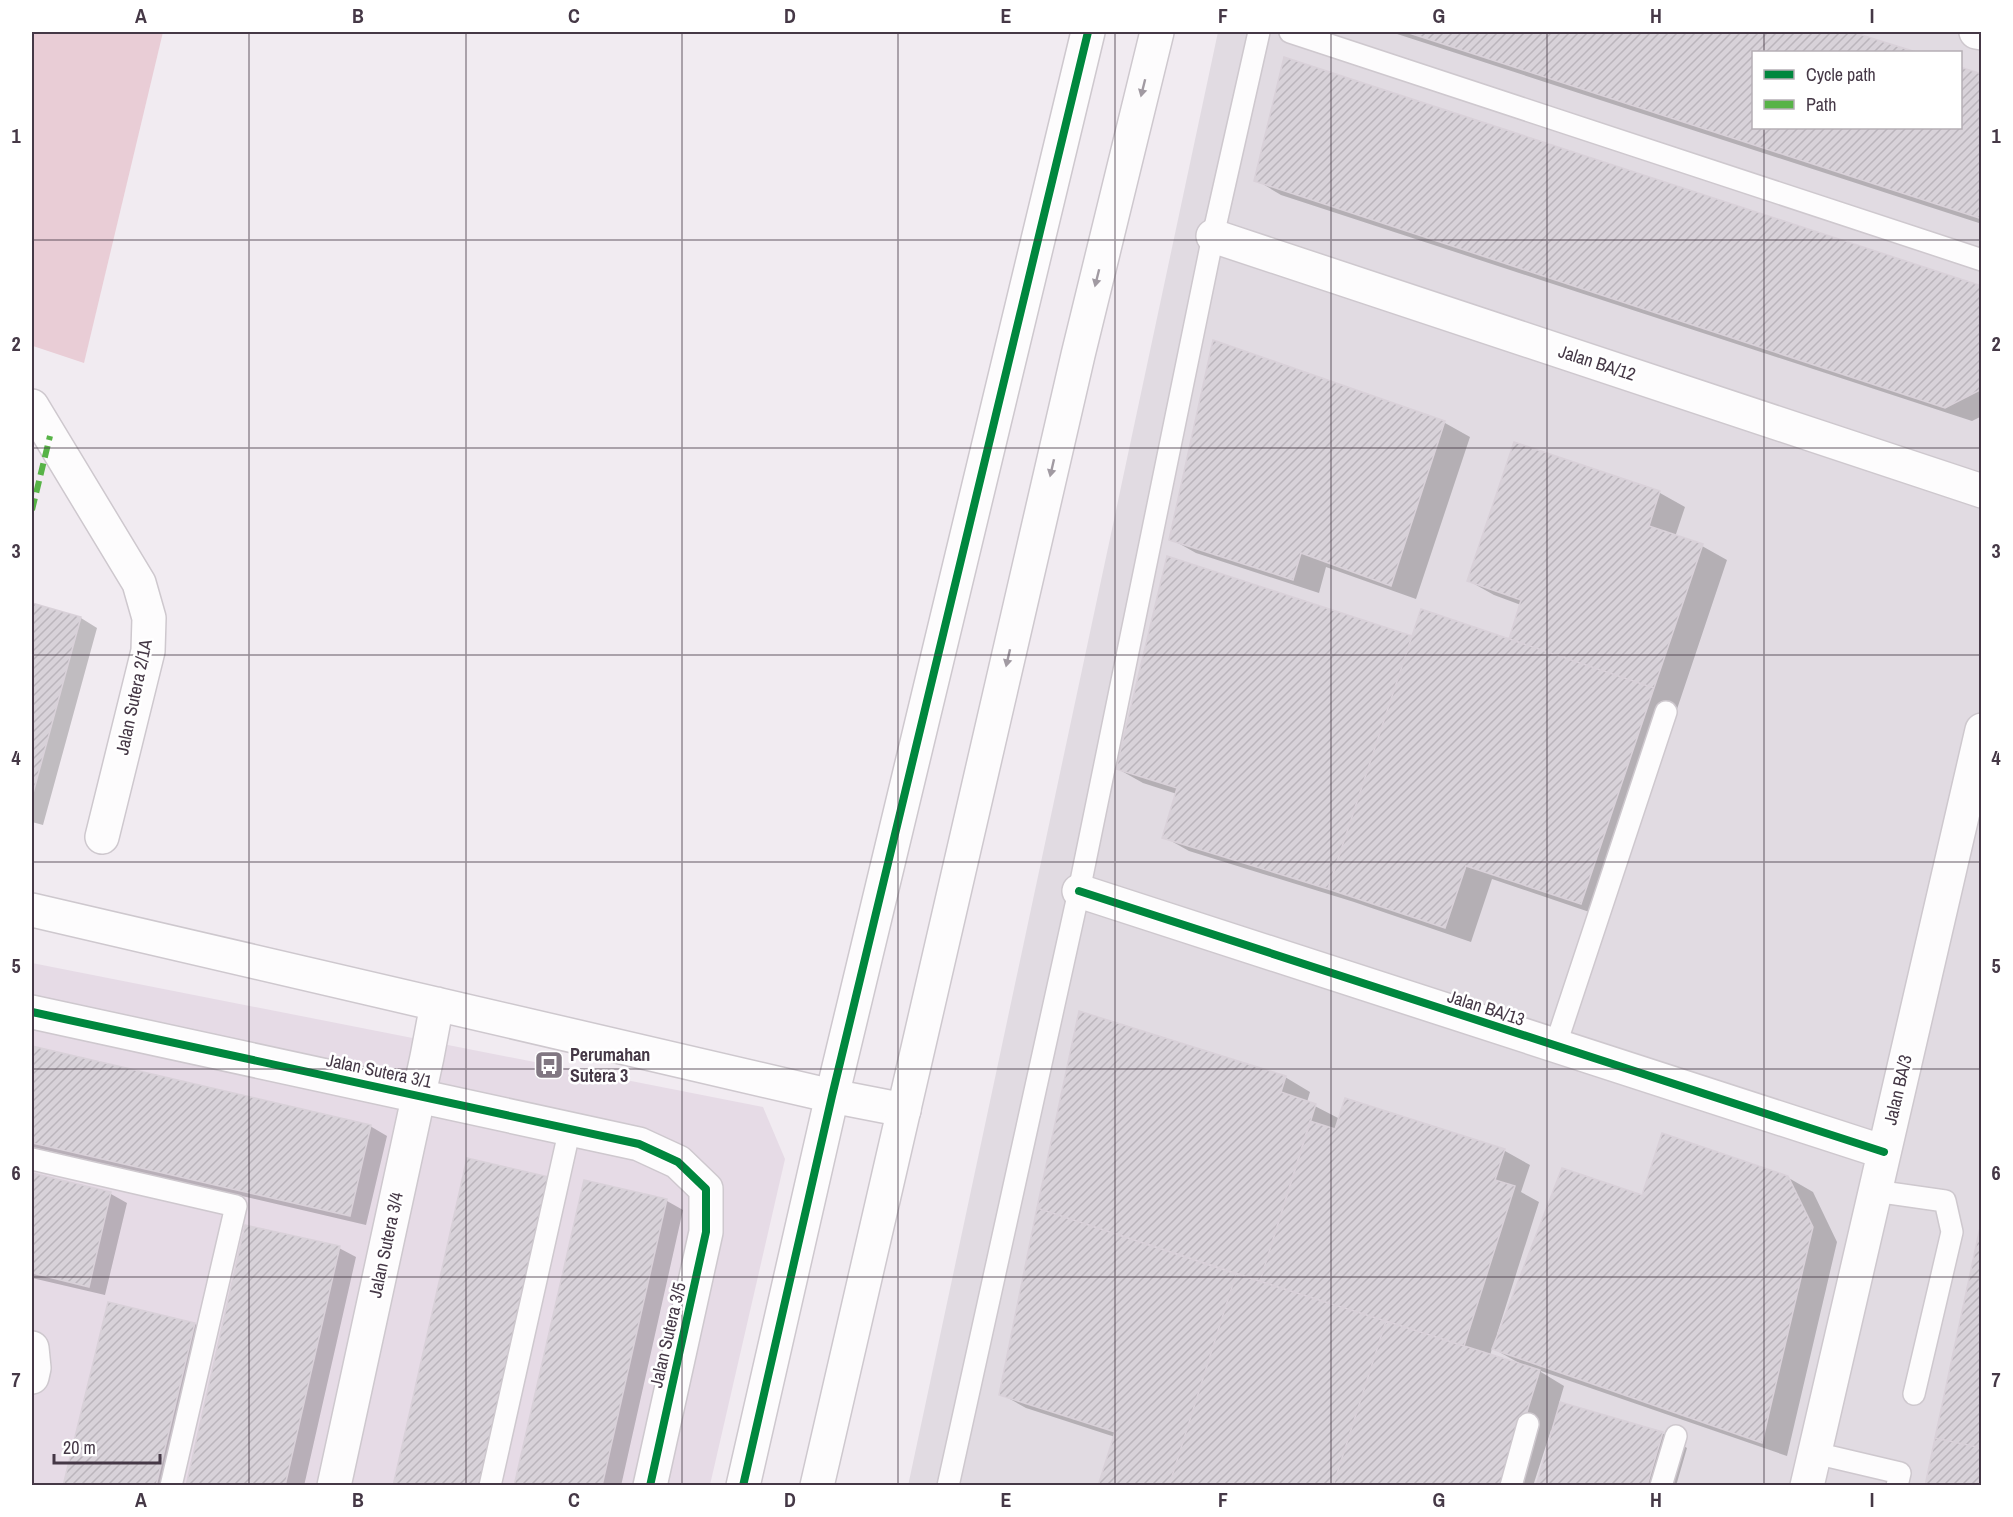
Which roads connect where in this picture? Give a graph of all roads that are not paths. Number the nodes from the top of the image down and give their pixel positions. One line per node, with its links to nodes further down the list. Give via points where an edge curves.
1 (1088, 32): 20 (street)
2 (1157, 32): 21 (street, one-way to 21, via 1078,355)
3 (1259, 32): 7 (lane)
4 (1290, 32): 8 (lane)
5 (1976, 32): 6 (street)
6 (1982, 33)
7 (1213, 236): 10 (street, Jalan BA/12); 14 (lane)
8 (1982, 260)
9 (32, 406): 13 (street, Jalan Sutera 2/1A, via 139,583 149,618 148,651)
10 (1982, 491)
11 (1666, 712): 18 (lane)
12 (1982, 730): 23 (street, Jalan BA/3)
13 (102, 837)
14 (1079, 891): 18 (street, Jalan BA/13); 39 (lane)
15 (32, 910): 16 (street)
16 (437, 1004): 19 (street, Jalan Sutera 3/4); 20 (street)
17 (32, 1012): 19 (street, Jalan Sutera 3/1)
18 (1555, 1047): 23 (street, Jalan BA/13)
19 (419, 1095): 22 (street, Jalan Sutera 3/1); 34 (street, Jalan Sutera 3/4)
20 (832, 1096): 21 (street); 37 (street)
21 (904, 1110): 38 (street)
22 (570, 1128): 25 (street, Jalan Sutera 3/1, via 639,1144 678,1162); 35 (lane)
23 (1884, 1152): 26 (street, Jalan BA/3)
24 (32, 1159): 33 (lane, via 236,1206)
25 (706, 1189): 36 (street, Jalan Sutera 3/5, via 706,1232)
26 (1875, 1191): 29 (lane, via 1946,1201 1952,1232); 32 (street, Jalan BA/3)
27 (32, 1348): 28 (street)
28 (32, 1377)
29 (1914, 1394)
30 (1528, 1424): 40 (lane)
31 (1676, 1436): 41 (lane)
32 (1815, 1453): 42 (street, Jalan BA/3); 43 (lane, via 1900,1473)
33 (171, 1485)
34 (334, 1485)
35 (490, 1485)
36 (650, 1485)
37 (743, 1485)
38 (817, 1485)
39 (948, 1485)
40 (1511, 1485)
41 (1661, 1485)
42 (1807, 1485)
43 (1897, 1485)

